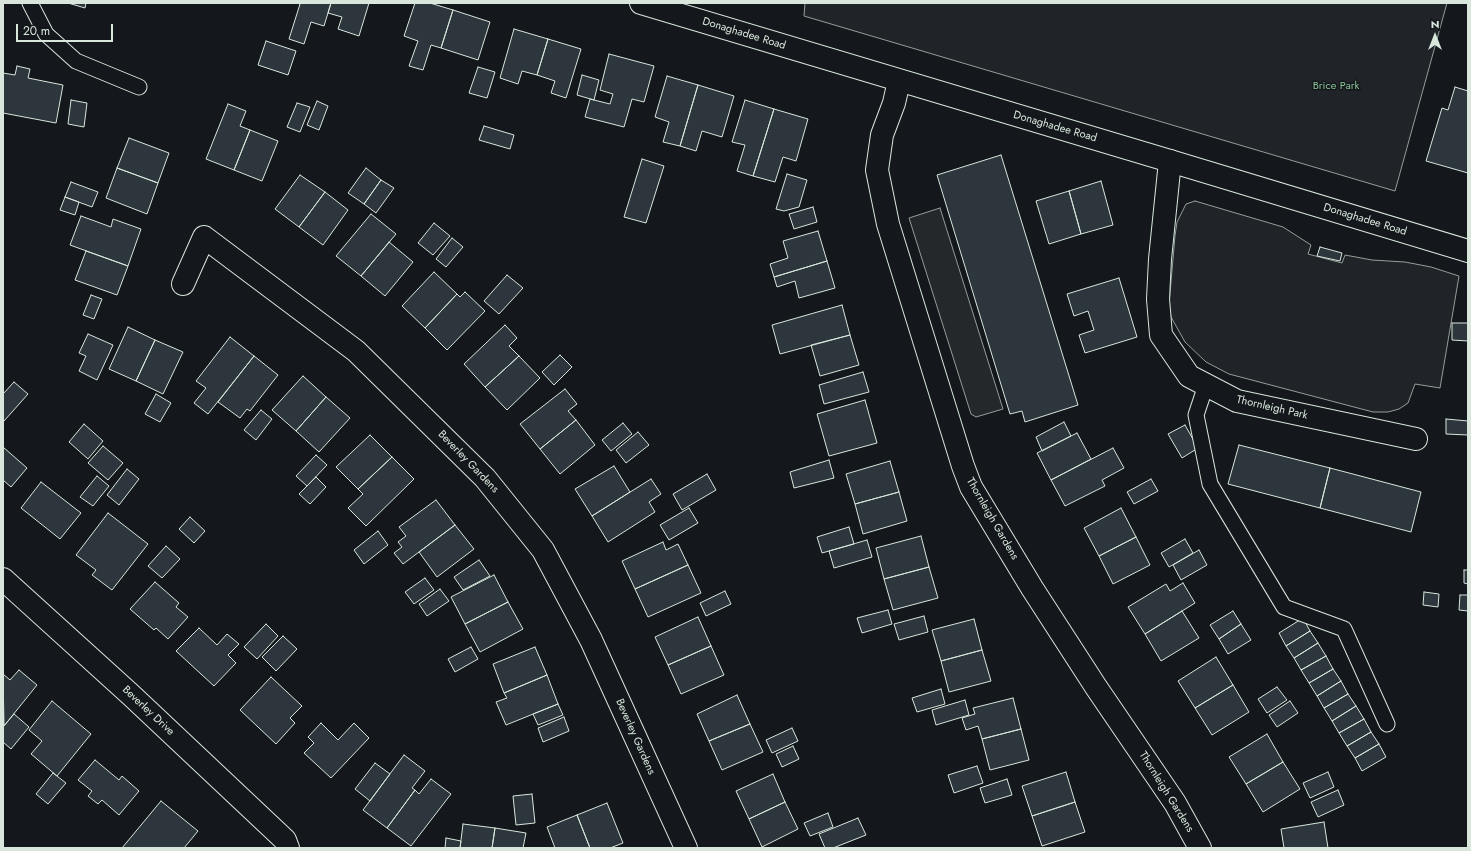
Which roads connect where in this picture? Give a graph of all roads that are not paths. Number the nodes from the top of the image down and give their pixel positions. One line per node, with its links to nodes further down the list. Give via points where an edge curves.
1 (30, 3): 4 (lane, via 46,34 76,61)
2 (641, 3): 3 (street, Donaghadee Road)
3 (899, 81): 5 (street, Donaghadee Road); 14 (street, Thornleigh Gardens, via 882,134 877,170 888,224 971,487 1032,588 1175,803)
4 (139, 87)
5 (1170, 160): 6 (street, Donaghadee Road); 8 (street, Thornleigh Park, via 1158,291 1161,335 1189,376)
6 (1468, 251)
7 (183, 284): 13 (street, Beverley Gardens, via 204,238 356,351 486,478 543,550 591,640)
8 (1206, 385): 9 (street, Thornleigh Park, via 1237,401); 11 (lane, via 1196,415 1210,484 1284,607 1344,629)
9 (1416, 439)
10 (3, 579): 12 (street, Beverley Drive, via 285,840)
11 (1387, 724)
12 (288, 848)
13 (686, 848)
14 (1200, 848)

